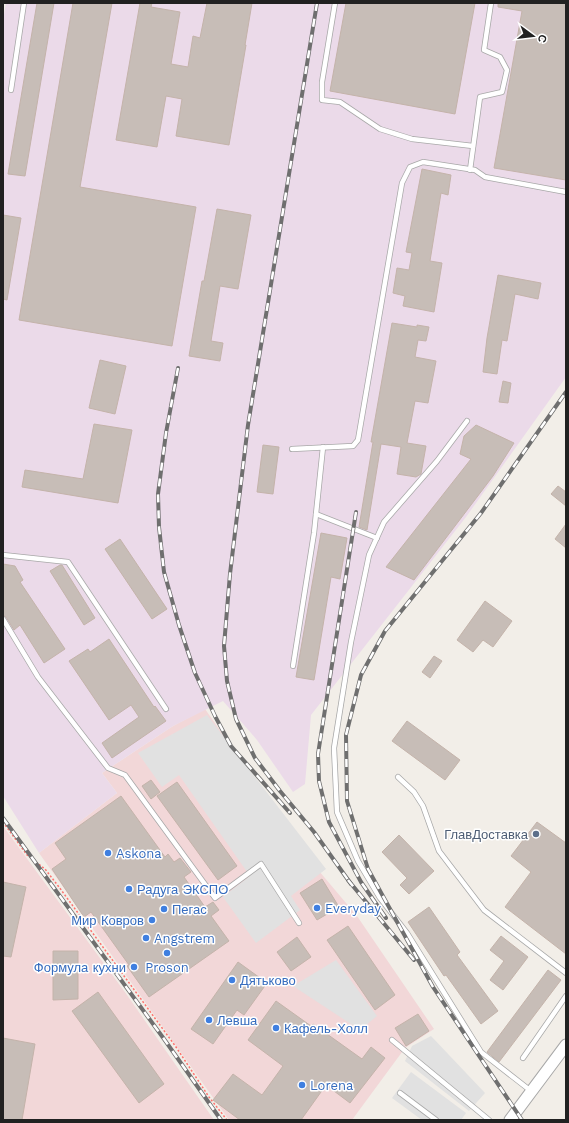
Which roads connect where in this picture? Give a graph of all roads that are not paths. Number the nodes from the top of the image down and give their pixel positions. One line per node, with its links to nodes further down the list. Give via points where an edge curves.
1 (24, 3): 4 (lane)
2 (335, 3): 5 (lane, via 322,82 322,100 340,102 380,130 412,139)
3 (492, 3): 5 (lane, via 484,50 500,57 507,70 502,92 480,97)
4 (11, 90)
5 (473, 146): 6 (lane)
6 (470, 170): 7 (lane, via 475,170 485,178); 9 (lane, via 423,162 410,167 402,183 358,440 353,446)
7 (566, 192)
8 (467, 421): 12 (lane, via 437,461 384,522)
9 (323, 447): 10 (lane); 11 (lane)
10 (292, 449)
11 (316, 514): 12 (lane); 15 (lane)
12 (377, 538): 24 (lane, via 369,555 351,642 334,748 337,812 358,861 380,898 407,934 481,1052)
13 (3, 555): 16 (lane, via 68,562)
14 (3, 619): 18 (lane, via 38,677 98,756 108,768 125,775 215,898 261,864)
15 (292, 666)
16 (166, 709)
17 (398, 777): 19 (lane, via 414,792 423,806 439,851 484,910)
18 (299, 924)
19 (566, 974)
20 (566, 996): 23 (lane)
21 (392, 1040): 27 (lane)
22 (566, 1045): 24 (street)
23 (523, 1058)
24 (531, 1091): 28 (street)
25 (400, 1094): 26 (lane)
26 (436, 1120)
27 (489, 1120)
28 (510, 1120)

